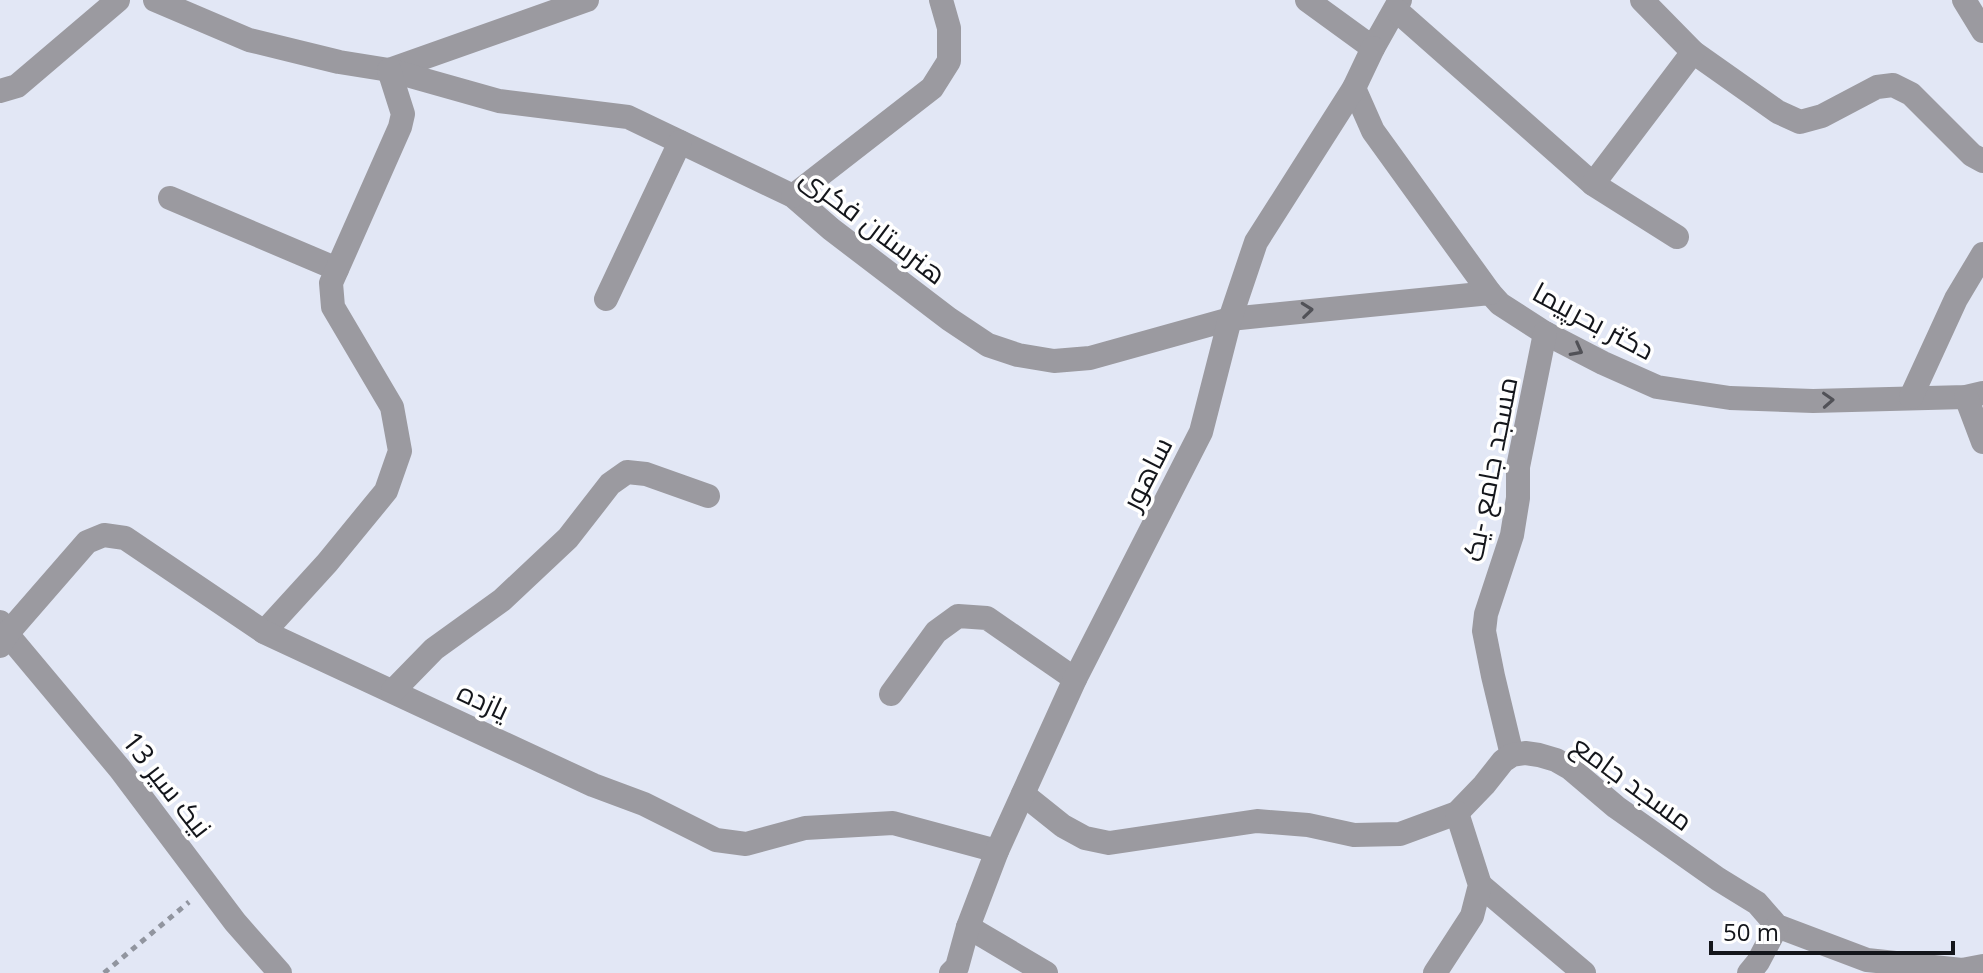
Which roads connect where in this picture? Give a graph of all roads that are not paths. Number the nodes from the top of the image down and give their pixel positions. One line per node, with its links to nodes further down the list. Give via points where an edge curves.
1 (118, 0): 12 (street, via 17,86)
2 (155, 0): 10 (street, هنرستان فکری, via 249,40)
3 (587, 0): 10 (street, هنرستان فکری)
4 (941, 0): 16 (street, via 949,28 949,61 932,88)
5 (1307, 0): 8 (street)
6 (1642, 0): 9 (street)
7 (1398, 5): 8 (street); 15 (street)
8 (1373, 48): 11 (street, ساهور)
9 (1693, 52): 14 (street, via 1800,122 1877,87 1893,85 1911,94); 15 (street)
10 (389, 70): 13 (street, هنرستان فکری, via 499,101 628,117); 20 (street, via 403,114 400,127)
11 (1354, 88): 21 (street, via 1373,131); 23 (street, ساهور, via 1256,242)
12 (0, 91)
13 (680, 142): 16 (street, هنرستان فکری); 22 (street)
14 (1983, 161)
15 (1593, 184): 18 (street)
16 (793, 196): 23 (street, هنرستان فکری, via 949,319 988,345 1018,355 1054,361 1090,358)
17 (170, 198): 20 (street)
18 (1677, 237)
19 (1983, 254): 26 (street)
20 (337, 269): 29 (street, via 331,283 333,307 392,407 400,451 386,491)
21 (1490, 293): 23 (street, دکتر بحرپیما, one-way to 21); 24 (street, دکتر بحرپیما)
22 (606, 299)
23 (1230, 319): 31 (street, ساهور, via 1201,432)
24 (1545, 333): 26 (street, دکتر بحرپیما, one-way to 26, via 1657,387 1730,398); 34 (street, مسجد جامع -یک, via 1518,467 1512,535 1484,631)
25 (1975, 395): 26 (street, دکتر بحرپیما); 27 (street)
26 (1911, 397)
27 (1983, 442)
28 (708, 496): 32 (street, via 627,472 502,600 434,649)
29 (264, 632): 30 (street, یازده, via 125,538 104,535 87,542); 32 (street, یازده)
30 (2, 634): 43 (street, نیک سیر 13, via 120,769)
31 (1075, 679): 33 (street, via 987,618 958,616 936,632); 35 (street, ساهور)
32 (393, 691): 37 (street, یازده, via 716,840 746,844 805,828 893,823)
33 (891, 694)
34 (1512, 755): 36 (street); 39 (street, مسجد جامع, via 1539,755 1570,768 1629,816 1757,903)
35 (1023, 794): 36 (street, via 1063,826 1109,843 1257,821 1354,835 1400,834); 37 (street, ساهور)
36 (1457, 813): 38 (street)
37 (997, 851): 40 (street, ساهور)
38 (1480, 885): 45 (street, via 1472,916); 46 (street)
39 (1777, 926): 41 (street, مسجد جامع, via 1867,960 1962,970); 47 (street)
40 (968, 927): 42 (street); 44 (street)
41 (1983, 966)
42 (954, 970)
43 (280, 973)
44 (1046, 973)
45 (1435, 973)
46 (1584, 973)
47 (1749, 973)

